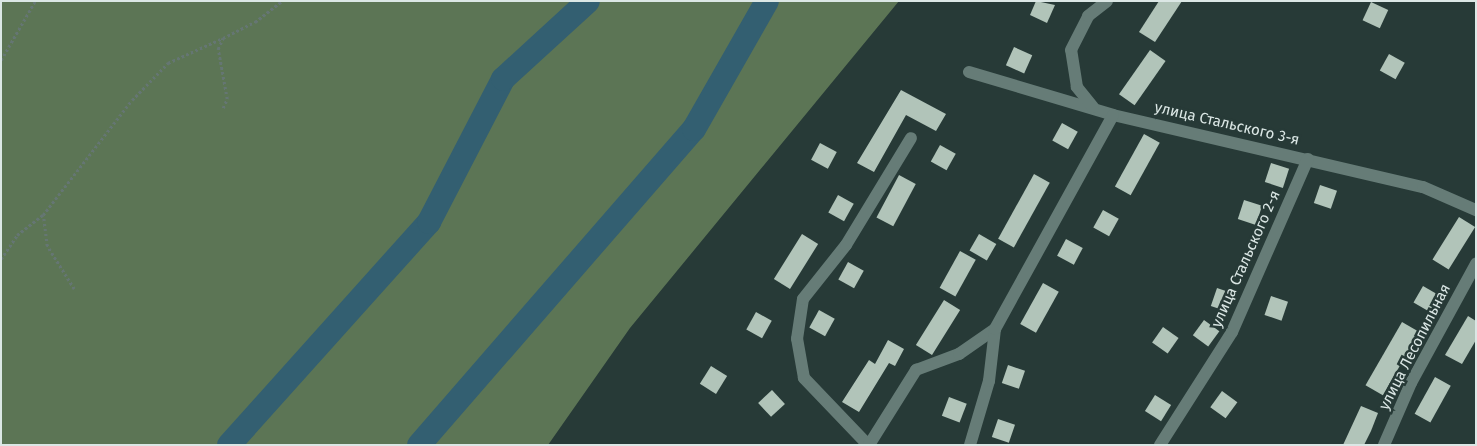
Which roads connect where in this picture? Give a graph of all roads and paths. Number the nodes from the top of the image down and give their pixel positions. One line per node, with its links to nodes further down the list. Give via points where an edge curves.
1 (36, 1): 5 (path)
2 (282, 1): 4 (path, via 255,22)
3 (1107, 1): 7 (street, via 1088,16 1071,50 1077,87)
4 (224, 38): 8 (path, via 218,49 227,99); 13 (path, via 168,63 132,100)
5 (1, 60)
6 (969, 72): 7 (street, улица Стальского 3-я)
7 (1093, 107): 9 (street, улица Стальского 3-я)
8 (223, 108)
9 (1113, 115): 11 (street, улица Стальского 3-я); 17 (street)
10 (910, 138): 18 (street, via 846,245 803,299 800,315 797,339 804,378)
11 (1308, 159): 12 (street, улица Стальского 3-я, via 1423,187); 20 (street, улица Стальского 2-я, via 1232,332)
12 (1476, 210)
13 (43, 215): 14 (path, via 17,235); 16 (path, via 48,246)
14 (1, 259)
15 (1476, 264): 21 (street, улица Лесопильная, via 1412,384)
16 (74, 289)
17 (995, 329): 18 (street, via 959,354 916,370); 19 (street, via 989,381)
18 (868, 445)
19 (970, 445)
20 (1160, 445)
21 (1384, 445)

